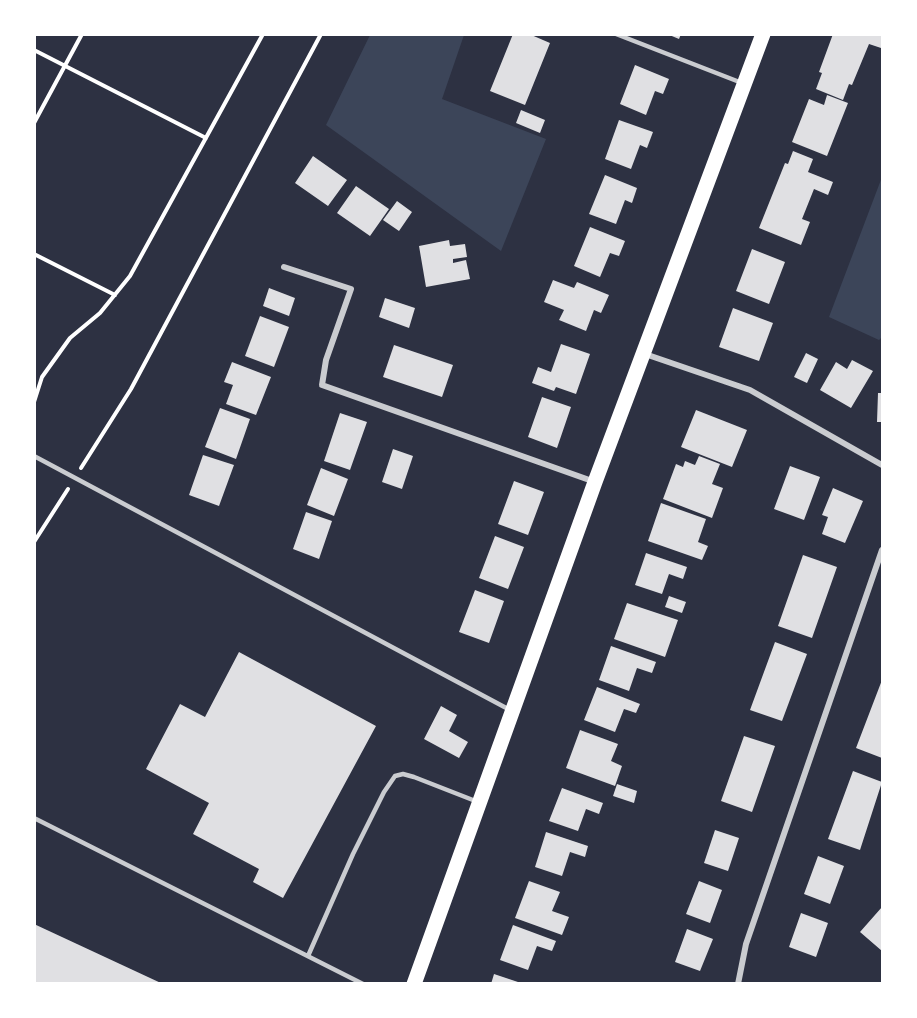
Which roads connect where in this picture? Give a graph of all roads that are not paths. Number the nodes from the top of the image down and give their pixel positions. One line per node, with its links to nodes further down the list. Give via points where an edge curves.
1 (615, 34): 3 (lane)
2 (763, 34): 3 (main road)
3 (744, 84): 5 (main road)
4 (284, 267): 8 (street, via 351,289 326,360 322,385)
5 (643, 354): 7 (street, via 750,390); 8 (main road)
6 (34, 456): 10 (lane)
7 (882, 465)
8 (595, 482): 10 (main road)
9 (882, 550): 16 (street, via 746,944)
10 (512, 711): 11 (main road)
11 (479, 803): 13 (lane, via 414,777 395,776 353,854); 15 (main road)
12 (34, 818): 13 (lane)
13 (309, 956): 14 (lane)
14 (363, 984)
15 (414, 984)
16 (738, 984)

